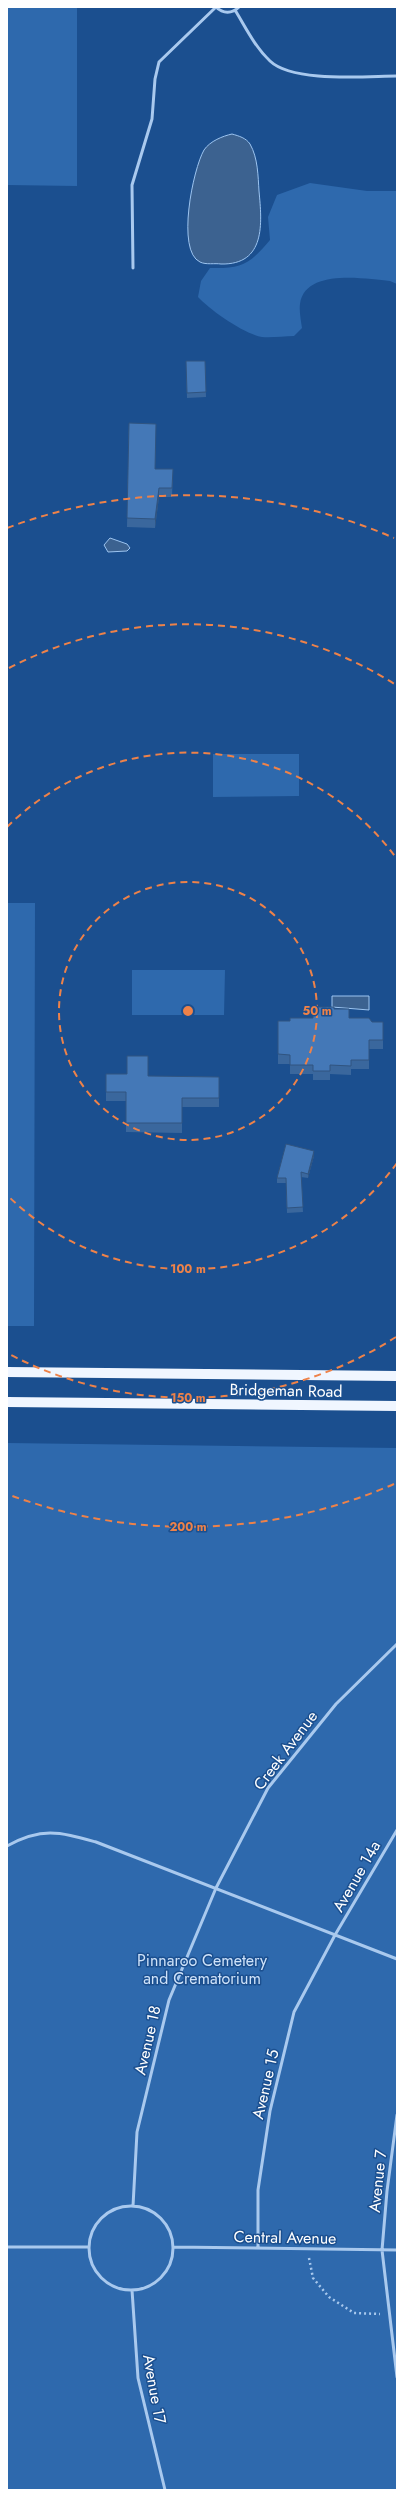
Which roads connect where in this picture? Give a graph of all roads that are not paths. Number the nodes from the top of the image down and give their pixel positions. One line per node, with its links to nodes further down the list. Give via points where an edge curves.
1 (216, 7): 3 (lane, via 225,12); 5 (lane, via 159,62 152,120 132,185)
2 (239, 7): 3 (lane)
3 (235, 10): 4 (lane, via 260,50 271,63 282,68 319,77)
4 (397, 76)
5 (133, 268)
6 (7, 1372): 7 (main road, Bridgeman Road)
7 (397, 1376)
8 (7, 1402): 9 (main road, Bridgeman Road)
9 (397, 1406)
10 (397, 1644): 13 (lane, Creek Avenue, via 336,1704 268,1788)
11 (397, 1830): 14 (lane, Avenue 14a)
12 (7, 1846): 13 (lane, via 28,1835 62,1833 96,1842)
13 (216, 1888): 14 (lane); 17 (lane, Avenue 18, via 169,2000 137,2132)
14 (335, 1935): 15 (lane); 21 (lane, Avenue 15, via 294,2012 270,2111 258,2190)
15 (397, 1959)
16 (397, 2115): 22 (lane, Avenue 7)
17 (133, 2206): 19 (lane, via 119,2208 106,2214 96,2225); 20 (lane, via 151,2211 162,2220 170,2233)
18 (7, 2247): 19 (lane)
19 (89, 2247): 24 (lane, via 91,2262 98,2274 109,2284)
20 (173, 2247): 21 (lane, Central Avenue); 24 (lane, via 168,2268 159,2280 146,2288)
21 (258, 2248): 22 (lane, Central Avenue)
22 (382, 2250): 23 (lane, Central Avenue); 25 (lane, Avenue 7)
23 (397, 2250)
24 (132, 2290): 26 (lane, Avenue 17, via 138,2378)
25 (397, 2377)
26 (165, 2490)

